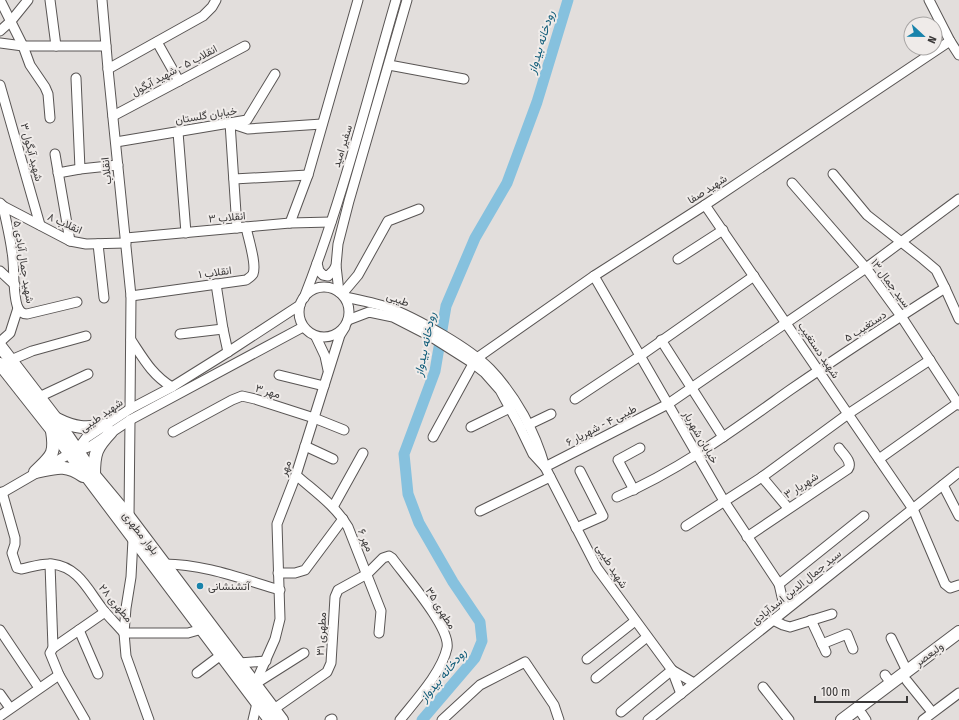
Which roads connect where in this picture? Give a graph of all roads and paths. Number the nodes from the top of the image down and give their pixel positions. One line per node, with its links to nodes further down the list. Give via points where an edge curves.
1 (0, 0): 10 (street)
2 (28, 0): 10 (street)
3 (50, 0): 16 (street)
4 (102, 0): 17 (street, انقلاب)
5 (216, 0): 13 (street, via 203,16)
6 (358, 0): 30 (street)
7 (396, 0): 45 (street, سفیر امید)
8 (408, 0): 20 (street, سفیر امید)
9 (929, 0): 12 (street)
10 (11, 21): 11 (street); 15 (street)
11 (0, 31)
12 (950, 41): 19 (street); 43 (street, شهید صفا)
13 (157, 42): 21 (street); 25 (street)
14 (0, 43): 15 (street)
15 (23, 46): 16 (street); 28 (street, via 30,65 48,94)
16 (56, 46): 17 (street)
17 (106, 46): 21 (street, انقلاب)
18 (246, 46): 25 (street, انقلاب ۵ - شهید آبگول)
19 (959, 55)
20 (388, 65): 24 (street); 57 (street, سفیر امید, via 340,237)
21 (108, 69): 27 (street, انقلاب)
22 (275, 74): 29 (street, خیابان گلستان, via 247,120)
23 (76, 78): 35 (street)
24 (464, 79)
25 (179, 81): 27 (street, انقلاب ۵ - شهید آبگول)
26 (0, 85): 47 (street, شهید آبگول ۳)
27 (113, 116): 32 (street, انقلاب)
28 (50, 118)
29 (230, 123): 30 (street, via 248,129); 31 (street, خیابان گلستان); 39 (street, انقلاب ۱)
30 (322, 124): 38 (street)
31 (178, 132): 32 (street, خیابان گلستان); 50 (street)
32 (116, 142): 34 (street, انقلاب)
33 (55, 154): 36 (street)
34 (118, 165): 35 (street); 51 (street, انقلاب)
35 (80, 169): 36 (street)
36 (58, 173): 52 (street)
37 (833, 174): 53 (street, via 867,215)
38 (308, 175): 39 (street); 46 (street)
39 (234, 179): 48 (street, انقلاب ۱)
40 (792, 184): 58 (street, سید جمال ۱۳)
41 (959, 199): 53 (street, طیبی ۴ - شهریار ۶)
42 (1, 204): 47 (street, انقلاب ۸); 63 (street, شهید جمال آبادی ۵, via 12,252)
43 (705, 205): 49 (street, شهید دستغیب); 60 (street, شهید صفا)
44 (419, 209): 65 (street, via 388,221 358,275)
45 (331, 222): 46 (street, انقلاب ۳); 56 (street, سفیر امید)
46 (290, 223): 48 (street, انقلاب ۳)
47 (40, 225): 52 (street, انقلاب ۸)
48 (242, 227): 50 (street, انقلاب ۳); 62 (street, انقلاب ۱, via 254,264 252,275 246,280)
49 (723, 230): 55 (street); 61 (street, شهید دستغیب)
50 (186, 233): 51 (street, انقلاب ۳)
51 (126, 240): 54 (street, انقلاب ۸); 66 (street, انقلاب)
52 (70, 241): 54 (street, انقلاب ۸)
53 (900, 242): 58 (street, طیبی ۴ - شهریار ۶); 64 (street, via 936,270)
54 (98, 244): 67 (street)
55 (678, 259)
56 (318, 263): 57 (street, via 322,275 328,276); 68 (street, سفیر امید)
57 (336, 266): 65 (street, سفیر امید)
58 (866, 268): 71 (street, سید جمال ۱۳); 74 (street, طیبی ۴ - شهریار ۶)
59 (0, 271): 63 (street)
60 (594, 276): 89 (street, خیابان شهریار); 91 (street, شهید صفا)
61 (754, 276): 74 (street, شهید دستغیب); 83 (street)
62 (216, 284): 66 (street, انقلاب ۱); 76 (street)
63 (15, 285): 70 (street, شهید جمال آبادی ۵)
64 (945, 288): 71 (street, دستغیب ۵); 72 (street)
65 (342, 294): 68 (street, via 332,288 316,288); 73 (street, via 350,312); 78 (street, طیبی, via 410,316)
66 (131, 296): 82 (street, انقلاب)
67 (104, 298)
68 (302, 301): 75 (street, via 299,312); 77 (street, شهید طیبی)
69 (77, 302): 70 (street, شهید جمال آبادی ۵, via 28,314 24,314)
70 (18, 308): 84 (street, via 10,334)
71 (902, 316): 90 (street, سید جمال ۱۳); 93 (street, دستغیب ۵)
72 (959, 319)
73 (347, 324): 78 (street, طیبی, via 369,312 393,317); 81 (street, via 332,337); 94 (street, مهر, via 340,335)
74 (786, 324): 93 (street, شهید دستغیب); 99 (street, طیبی ۴ - شهریار ۶)
75 (303, 327): 81 (street); 85 (street, شهید طیبی)
76 (223, 329): 79 (street); 88 (street)
77 (264, 330): 85 (street, via 273,333); 88 (street, شهید طیبی)
78 (433, 333): 87 (street, طیبی)
79 (180, 334)
80 (86, 336): 92 (street, via 32,351)
81 (316, 337): 94 (street, مهر, via 325,356)
82 (131, 340): 98 (street, via 155,374); 105 (street, انقلاب)
83 (661, 340): 89 (street); 99 (street)
84 (0, 342)
85 (274, 343): 109 (street, شهید طیبی)
86 (0, 346): 92 (main road, بلوار مطهری)
87 (458, 349): 91 (street, شهید طیبی)
88 (228, 352): 98 (street, شهید طیبی)
89 (640, 356): 101 (street); 102 (street, خیابان شهریار)
90 (930, 360): 103 (street, سید جمال ۱۳); 107 (street)
91 (475, 361): 104 (street, شهید طیبی, via 500,390); 111 (street, شهید طیبی, via 490,369 505,386); 116 (street)
92 (4, 369): 100 (main road, بلوار مطهری); 110 (main road, بلوار مطهری)
93 (818, 371): 107 (street, شهید دستغیب); 117 (street, دستغیب ۵)
94 (328, 373): 97 (street, مهر)
95 (88, 374): 100 (street)
96 (279, 375): 97 (street)
97 (324, 386): 108 (street, مهر)
98 (172, 387): 105 (street, شهید طیبی)
99 (692, 388): 102 (street, طیبی ۴ - شهریار ۶); 117 (street)
100 (39, 396): 110 (main road, بلوار مطهری)
101 (575, 399)
102 (668, 404): 123 (street, خیابان شهریار); 126 (street, طیبی ۴ - شهریار ۶)
103 (959, 404): 125 (street)
104 (510, 408): 112 (street); 126 (street, شهید طیبی, via 533,454)
105 (130, 409): 113 (street, شهید طیبی)
106 (551, 414): 111 (street)
107 (848, 414): 125 (street, شهید دستغیب); 133 (street)
108 (314, 418): 114 (street, مهر ۳); 115 (street, مهر ۳, via 242,396); 118 (street, مهر)
109 (130, 420): 113 (street, شهید طیبی); 145 (street)
110 (52, 422): 113 (main road, via 80,428); 121 (main road, بلوار مطهری); 128 (main road, via 53,452)
111 (528, 425): 126 (street, شهید طیبی, via 540,449)
112 (470, 427)
113 (108, 429): 121 (street, شهید طیبی, via 91,446); 131 (main road, via 97,451)
114 (344, 430)
115 (173, 432)
116 (433, 437)
117 (723, 437): 123 (street, دستغیب ۵)
118 (305, 446): 124 (street); 130 (street, مهر)
119 (640, 448): 135 (street, via 618,460)
120 (839, 448): 140 (street, شهریار ۳, via 850,463 848,469)
121 (73, 452): 128 (street, شهید طیبی); 131 (main road, بلوار مطهری)
122 (363, 453): 139 (street)
123 (697, 454): 135 (street, دستغیب ۵); 138 (street, خیابان شهریار)
124 (333, 459)
125 (879, 459): 141 (street, شهید دستغیب)
126 (545, 467): 132 (street, شهید طیبی)
127 (580, 471): 148 (street, via 603,516)
128 (35, 472): 131 (main road, via 64,467); 136 (street, شهید طیبی)
129 (959, 472): 134 (street, سید جمال الدین اسدآبادی)
130 (296, 475): 139 (street, مهر ۶); 153 (street, مهر, via 277,524)
131 (91, 477): 145 (main road, بلوار مطهری); 150 (main road, بلوار مطهری)
132 (550, 477): 142 (street); 148 (street, شهید طیبی)
133 (762, 477): 138 (street); 140 (street)
134 (944, 485): 141 (street, سید جمال الدین اسدآبادی); 144 (street)
135 (634, 490): 137 (street, دستغیب ۵)
136 (1, 493): 151 (street, مطهری ۲۸, via 15,538 12,549 15,566 21,569)
137 (617, 497)
138 (724, 501): 147 (street); 149 (street, خیابان شهریار)
139 (333, 507): 146 (street, مهر ۶)
140 (788, 508): 149 (street, شهریار ۳)
141 (913, 509): 156 (street, شهید دستغیب, via 945,584 950,588); 159 (street, سید جمال الدین اسدآبادی)
142 (480, 512)
143 (864, 516): 155 (street)
144 (959, 516)
145 (129, 517): 152 (main road, بلوار مطهری)
146 (343, 519): 153 (street, via 305,570); 154 (street, مهر ۶)
147 (686, 526)
148 (576, 528): 164 (street, شهید طیبی, via 597,568)
149 (747, 537): 155 (street, خیابان شهریار)
150 (133, 539): 158 (main road, بلوار مطهری); 169 (street)
151 (50, 564): 160 (street, مطهری ۲۸, via 74,571); 174 (street)
152 (164, 564): 157 (street, via 212,570); 158 (main road, بلوار مطهری)
153 (278, 573): 157 (street, مهر)
154 (367, 574): 170 (street, مهر ۶, via 382,611); 198 (street, مطهری ۳۱, via 336,593 331,664 327,672); 205 (street, مطهری ۳۵, via 383,558 392,558 435,616 447,639 448,647 439,668)
155 (779, 584): 159 (street, خیابان شهریار)
156 (959, 585)
157 (280, 590): 179 (street, مهر, via 280,619)
158 (187, 601): 165 (main road, بلوار مطهری); 180 (main road, بلوار مطهری)
159 (785, 610): 162 (street, سید جمال الدین اسدآبادی)
160 (105, 612): 167 (street); 169 (street, مطهری ۲۸)
161 (832, 614): 163 (street)
162 (773, 620): 163 (street, via 790,626); 187 (street, سید جمال الدین اسدآبادی)
163 (811, 620): 175 (street, via 824,648 847,634)
164 (635, 621): 171 (street, شهید طیبی); 178 (street)
165 (202, 629): 169 (street, مطهری ۲۸, via 188,633); 177 (main road, بلوار مطهری)
166 (0, 630): 190 (street)
167 (79, 630): 174 (street); 183 (street)
168 (959, 632): 185 (main road, ولیعصر)
169 (124, 633): 202 (street, via 126,656)
170 (380, 633)
171 (647, 637): 181 (street, شهید طیبی); 186 (street)
172 (892, 638): 185 (street)
173 (959, 642): 185 (main road, ولیعصر)
174 (53, 648): 182 (street, via 50,657)
175 (853, 649)
176 (304, 653): 188 (street)
177 (221, 655): 184 (street); 194 (main road, بلوار مطهری)
178 (587, 659)
179 (266, 661): 180 (street); 188 (street, مهر)
180 (239, 663): 188 (main road, بلوار مطهری)
181 (672, 670): 187 (street, شهید طیبی); 193 (street, شهید طیبی); 196 (street)
182 (59, 674): 190 (street); 201 (street)
183 (98, 674)
184 (197, 674)
185 (906, 675): 197 (street); 200 (main road, ولیعصر); 210 (main road, ولیعصر, via 888,679)
186 (596, 678)
187 (694, 683): 193 (street, سید جمال الدین اسدآبادی)
188 (255, 684): 198 (main road, بلوار مطهری)
189 (763, 687): 209 (street)
190 (39, 688): 195 (street)
191 (959, 693): 197 (street)
192 (0, 694): 195 (street)
193 (681, 694): 208 (street, سید جمال الدین اسدآبادی)
194 (257, 703): 198 (main road, بلوار مطهری); 203 (street)
195 (10, 708): 199 (street)
196 (621, 712)
197 (932, 712): 211 (street)
198 (272, 715): 204 (main road, بلوار مطهری)
199 (0, 716)
200 (861, 718)
201 (85, 720)
202 (149, 720)
203 (253, 720)
204 (282, 720)
205 (400, 720)
206 (442, 720): 207 (street, via 480,685 525,662 554,706)
207 (559, 720)
208 (648, 720)
209 (789, 720)
210 (842, 720)
211 (923, 720)

